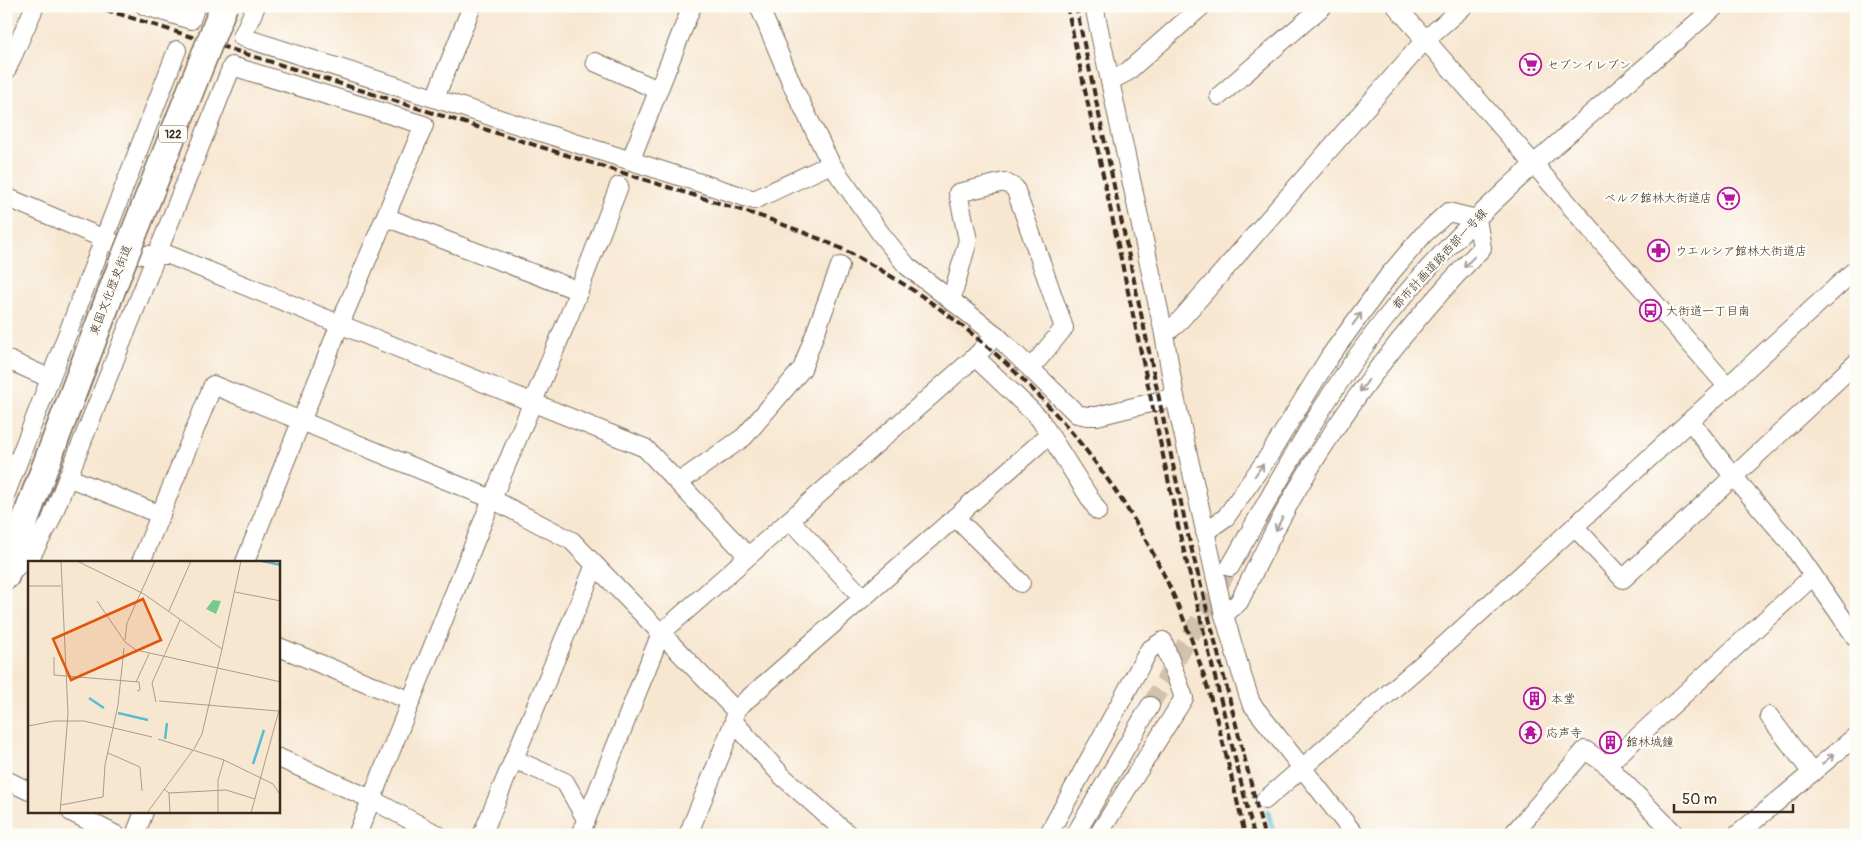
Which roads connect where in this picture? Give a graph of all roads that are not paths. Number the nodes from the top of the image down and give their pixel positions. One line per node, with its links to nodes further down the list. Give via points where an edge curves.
1 (35, 6): 18 (street)
2 (145, 6): 3 (street, via 190,20)
3 (196, 6)
4 (224, 6): 68 (highway, 東国文化歴史街道 / 122, bridge, via 123,261)
5 (256, 6): 23 (street, via 242,37)
6 (472, 6): 23 (street)
7 (692, 6): 21 (street)
8 (759, 6): 26 (street)
9 (1094, 6): 19 (street)
10 (1202, 6): 19 (street, via 1127,72)
11 (1323, 6): 22 (street)
12 (1396, 6): 15 (street)
13 (1464, 6): 15 (street)
14 (1716, 6): 27 (street, 都市計画道路西部一号線)
15 (1425, 40): 27 (street); 39 (street, via 1176,325)
16 (177, 50): 20 (street)
17 (595, 62): 21 (street)
18 (6, 71)
19 (1110, 81): 39 (street)
20 (164, 85): 24 (street); 32 (street)
21 (658, 90): 25 (street)
22 (1219, 96)
23 (435, 98): 25 (street)
24 (216, 105): 30 (street, via 232,66 424,125); 33 (street)
25 (631, 159): 26 (street, via 754,200)
26 (831, 164): 37 (street, via 907,266)
27 (1535, 166): 31 (street, 都市計画道路西部一号線); 46 (street)
28 (619, 186): 36 (street)
29 (6, 197): 32 (street)
30 (386, 217): 36 (street); 38 (street)
31 (1477, 219): 62 (street, one-way to 31, via 1226,517 1268,457 1330,356 1389,275 1423,235 1448,212); 67 (street, 都市計画道路西部一号線, via 1408,291 1349,370 1292,457); 72 (street, one-way to 72, via 1482,248 1386,355 1352,403 1298,488 1239,602)
32 (103, 239): 33 (street, via 142,255); 45 (street)
33 (157, 256): 38 (street, via 169,255); 53 (street)
34 (840, 266): 54 (street, via 802,369 744,437)
35 (1856, 269): 46 (street)
36 (579, 291): 48 (street)
37 (951, 301): 40 (street); 44 (street, via 968,240 958,193 1004,182 1010,184 1016,188 1064,328)
38 (340, 324): 48 (street); 49 (street)
39 (1164, 334): 47 (street)
40 (996, 335): 41 (street); 44 (street)
41 (975, 357): 51 (street, via 1039,418); 60 (street)
42 (6, 359): 45 (street)
43 (1856, 363): 52 (street)
44 (1030, 368): 47 (street, via 1077,414 1097,416)
45 (50, 378): 55 (street)
46 (1728, 387): 50 (street)
47 (1175, 397): 62 (street)
48 (533, 403): 54 (street, via 645,448); 56 (street)
49 (302, 422): 56 (street); 58 (street, via 213,385); 65 (street)
50 (1691, 422): 52 (street); 61 (street)
51 (1049, 434): 57 (street); 59 (street)
52 (1733, 476): 61 (street, via 1623,579); 69 (street, via 1792,545)
53 (70, 478): 58 (street); 68 (street, via 32,554)
54 (679, 482): 63 (street)
55 (6, 493)
56 (492, 499): 66 (street, via 572,540); 76 (street)
57 (1098, 511)
58 (160, 515): 64 (street)
59 (955, 517): 70 (street); 71 (street)
60 (790, 520): 63 (street); 71 (street)
61 (1575, 527): 84 (street)
62 (1205, 532): 72 (street)
63 (748, 556): 73 (street)
64 (141, 561)
65 (245, 561)
66 (595, 565): 73 (street); 82 (street)
67 (1230, 567)
68 (6, 575)
69 (1813, 576): 74 (street); 83 (street)
70 (1021, 583)
71 (863, 598): 78 (street)
72 (1224, 615): 84 (street, via 1251,703)
73 (660, 633): 78 (street); 92 (street)
74 (1856, 638)
75 (280, 647): 76 (street)
76 (411, 701): 88 (street)
77 (1150, 706): 101 (street)
78 (734, 716): 98 (street); 99 (street, via 782,776)
79 (1769, 716): 85 (street)
80 (1856, 736): 85 (street, one-way to 80)
81 (280, 758): 88 (street)
82 (514, 759): 92 (street, via 565,782); 97 (street)
83 (1607, 766): 104 (street, via 1585,750); 105 (street)
84 (1300, 768): 89 (street); 103 (street)
85 (1812, 773): 106 (street)
86 (6, 780): 87 (street)
87 (28, 791)
88 (371, 799): 95 (street); 96 (street)
89 (1265, 800)
90 (75, 814): 93 (street)
91 (143, 814): 94 (street)
92 (583, 827)
93 (116, 835)
94 (135, 835)
95 (357, 835)
96 (438, 835)
97 (482, 835)
98 (688, 835)
99 (849, 835)
100 (1048, 835): 102 (street, via 1149,650 1163,641 1184,698)
101 (1075, 835)
102 (1098, 835)
103 (1355, 835)
104 (1512, 835)
105 (1676, 835)
106 (1737, 835)

